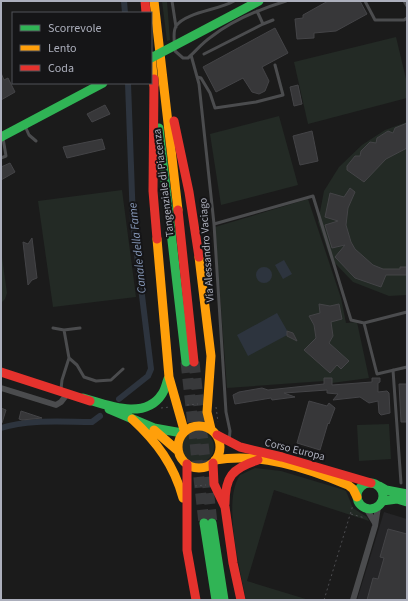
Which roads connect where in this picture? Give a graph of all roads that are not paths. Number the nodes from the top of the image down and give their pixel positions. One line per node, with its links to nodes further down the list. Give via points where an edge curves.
1 (145, 1): 11 (main road)
2 (154, 1): 22 (main road, Tangenziale di Piacenza)
3 (172, 1): 15 (lane)
4 (234, 1): 15 (lane, via 189,17)
5 (259, 1): 18 (main road, bridge)
6 (286, 1): 10 (lane)
7 (365, 1): 12 (lane, via 375,20)
8 (404, 1): 9 (lane)
9 (407, 6)
10 (257, 11): 14 (lane); 17 (lane, via 210,37)
11 (146, 12)
12 (407, 18)
13 (273, 20): 14 (lane)
14 (263, 24): 16 (lane)
15 (176, 27): 17 (lane, via 175,51 183,58)
16 (204, 54)
17 (191, 55): 21 (lane, Via Alessandro Vaciago)
18 (152, 56)
19 (152, 60): 22 (main road, Tangenziale di Piacenza)
20 (275, 66): 21 (lane, via 284,95 215,108 202,78)
21 (197, 77): 28 (lane, Via Alessandro Vaciago)
22 (158, 78): 35 (main road, Tangenziale di Piacenza); 40 (main road, via 153,191); 47 (main road, via 181,150 198,240 211,362 208,418)
23 (101, 84): 24 (main road)
24 (24, 124): 25 (main road); 26 (lane, via 29,135)
25 (2, 137): 27 (lane, via 6,156)
26 (36, 141)
27 (1, 158)
28 (214, 224): 30 (lane, via 313,196 350,320); 48 (lane, Via Alessandro Vaciago, via 226,412 230,431)
29 (407, 312): 30 (lane)
30 (364, 323): 38 (lane, via 377,374)
31 (53, 328): 33 (lane)
32 (80, 328): 33 (lane)
33 (64, 330): 34 (lane)
34 (69, 358): 37 (lane, via 84,377 96,382 111,380); 42 (lane, via 62,380)
35 (190, 362)
36 (407, 367): 38 (lane)
37 (124, 370)
38 (393, 370): 53 (lane)
39 (1, 372): 42 (main road)
40 (169, 377): 43 (main road, via 163,394 154,404 142,409 130,410); 46 (main road, via 170,388 183,421)
41 (1, 388): 42 (street, via 56,405 61,402)
42 (64, 392): 43 (main road)
43 (83, 398): 44 (main road)
44 (132, 419): 45 (main road); 61 (main road, via 155,441 172,464 181,487)
45 (149, 426): 46 (main road, via 170,432); 49 (main road)
46 (183, 432): 47 (main road, via 197,425); 49 (main road)
47 (214, 432): 48 (main road, Corso Europa); 51 (main road, via 220,450)
48 (228, 444): 54 (main road, Corso Europa, via 280,456)
49 (177, 450): 52 (main road)
50 (258, 460): 51 (main road, Corso Europa, via 233,456); 56 (main road, Corso Europa, via 294,467 344,483 353,489); 59 (main road, via 241,466 232,474 226,484)
51 (214, 461): 52 (main road, via 200,468); 59 (main road, via 214,484)
52 (187, 464): 61 (main road)
53 (401, 483)
54 (375, 484): 55 (main road, Corso Europa, via 386,490); 56 (main road, via 360,487); 58 (main road, via 383,493)
55 (407, 494)
56 (355, 501): 60 (main road)
57 (407, 502): 58 (main road, via 397,499)
58 (380, 504): 60 (main road); 62 (street)
59 (226, 507): 66 (main road, via 233,563)
60 (366, 508): 62 (street)
61 (186, 514): 63 (main road, via 187,550)
62 (372, 521): 67 (street)
63 (196, 600)
64 (216, 600): 65 (main road, via 208,523)
65 (224, 600)
66 (241, 600)
67 (353, 600)

